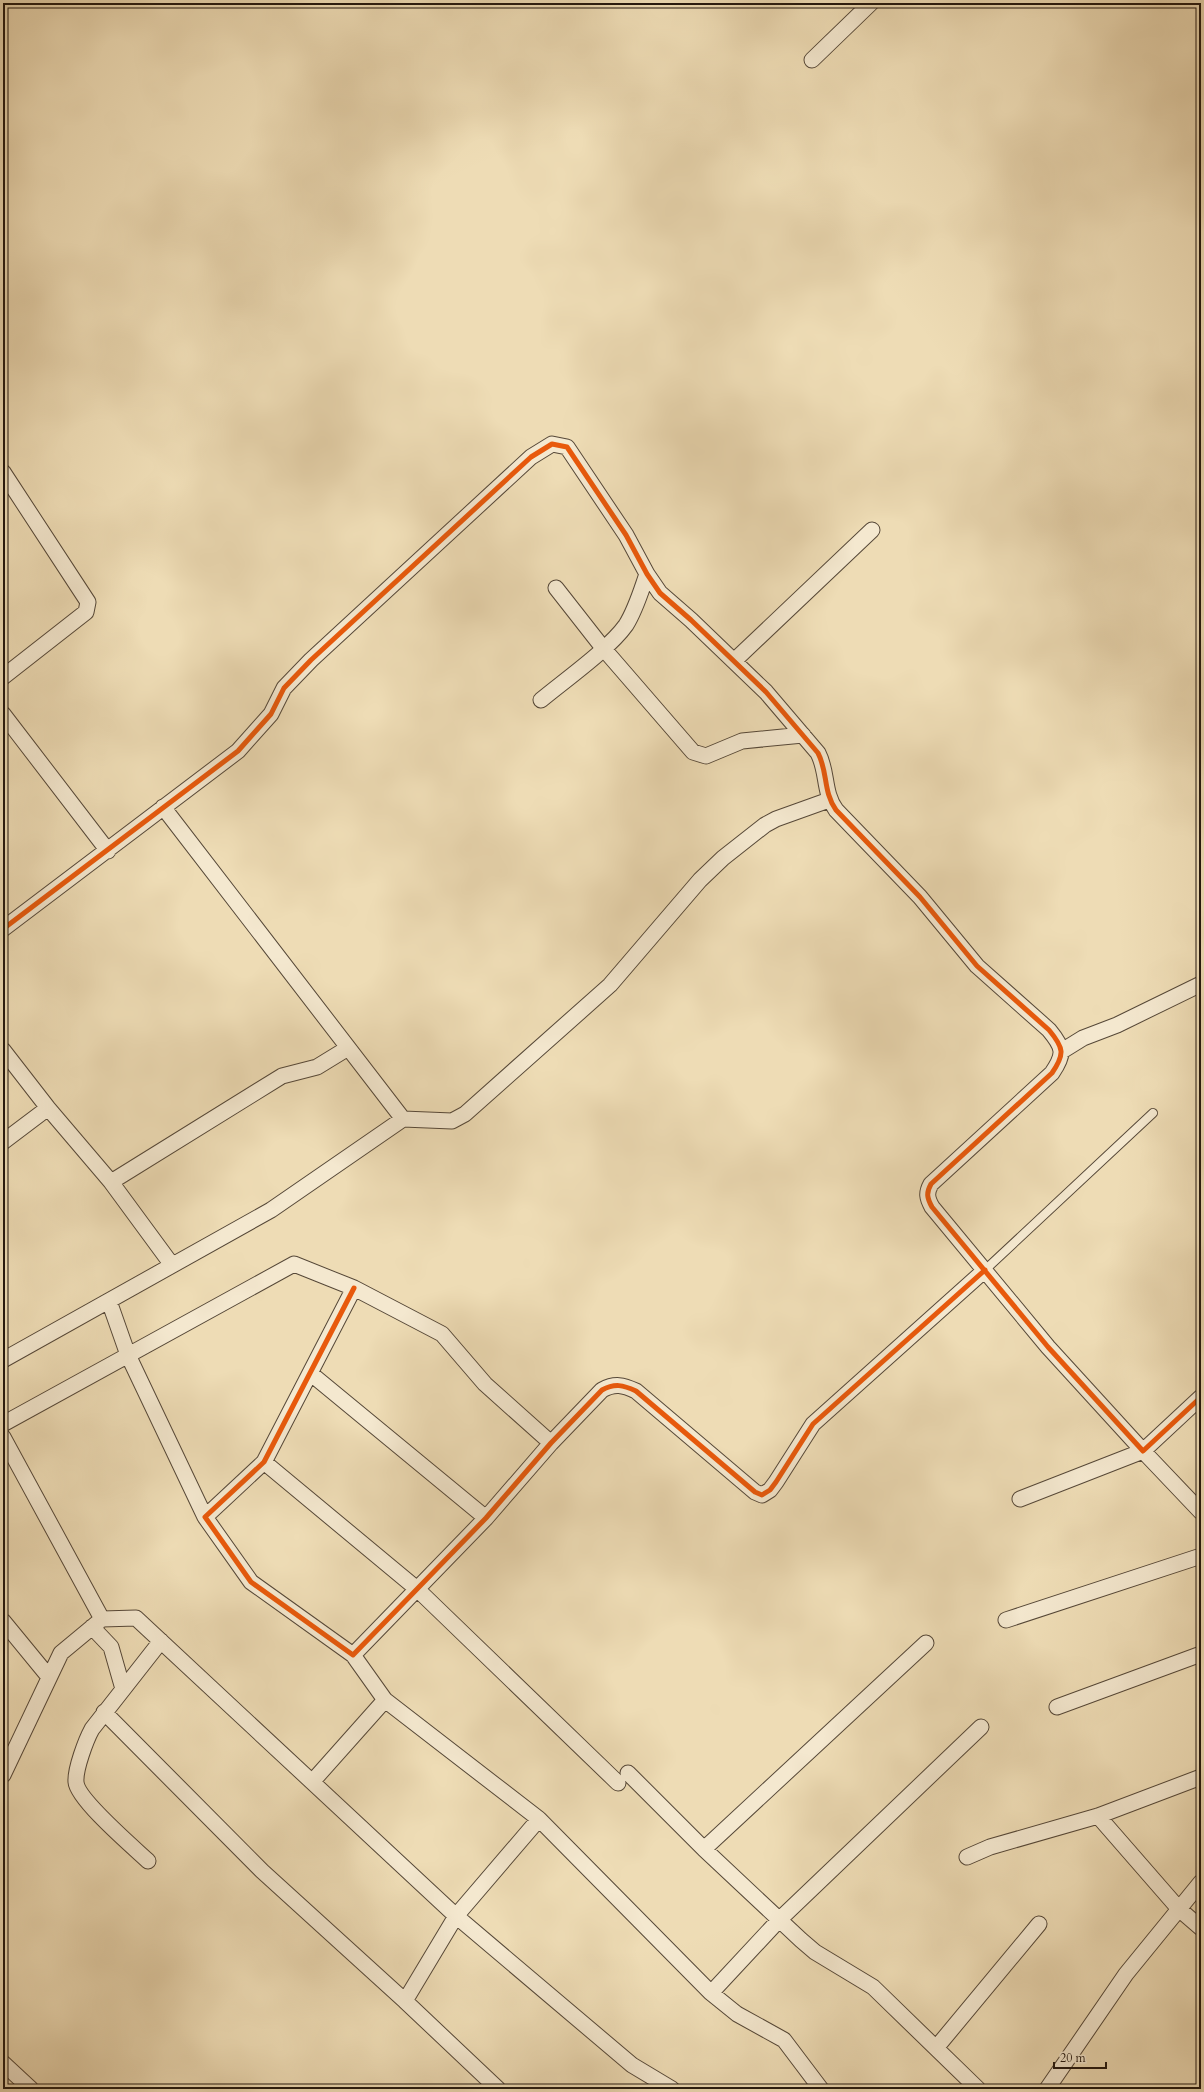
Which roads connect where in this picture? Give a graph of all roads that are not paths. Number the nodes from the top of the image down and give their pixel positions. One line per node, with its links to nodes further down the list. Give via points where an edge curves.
1 (871, 3): 2 (street)
2 (812, 60)
3 (3, 472): 9 (street, via 88,602 86,612)
4 (872, 530): 8 (street)
5 (647, 574): 7 (street, via 625,625); 8 (street, via 660,593); 14 (street, via 626,535 567,447 552,444 531,457 311,660 284,688 271,714 238,751)
6 (556, 588): 7 (street)
7 (603, 648): 10 (street); 12 (street, via 693,752 706,756 742,741)
8 (734, 660): 12 (street)
9 (3, 677)
10 (541, 700)
11 (3, 714): 15 (street)
12 (803, 735): 13 (street, via 823,762)
13 (829, 800): 20 (street, via 845,820 920,897 968,956 1049,1030); 23 (street, via 765,825 723,858 700,880 610,985 465,1114 452,1121)
14 (163, 807): 15 (street); 18 (street)
15 (108, 851): 16 (street)
16 (3, 929)
17 (1201, 984): 20 (street, via 1117,1025 1083,1038)
18 (348, 1048): 23 (street); 25 (street, via 316,1067 282,1076)
19 (3, 1050): 21 (street)
20 (1062, 1051): 27 (street, via 1061,1060 1052,1073 931,1184 927,1192 932,1207)
21 (48, 1108): 24 (street); 25 (street)
22 (1153, 1113): 27 (lane)
23 (403, 1119): 26 (street, via 271,1210)
24 (3, 1142)
25 (111, 1182): 26 (street)
26 (172, 1265): 29 (street)
27 (985, 1270): 36 (street, via 813,1424 776,1482 762,1495 755,1492 636,1391 624,1385 611,1385 602,1390); 37 (street, via 1048,1347)
28 (354, 1288): 30 (street, via 294,1264); 32 (street); 36 (street, via 442,1334 486,1384)
29 (109, 1301): 30 (street); 31 (street)
30 (128, 1355): 34 (street); 41 (street)
31 (3, 1360)
32 (310, 1373): 38 (street); 42 (street)
33 (1201, 1397): 37 (street)
34 (3, 1424)
35 (3, 1437): 47 (street)
36 (551, 1443): 42 (street)
37 (1143, 1451): 39 (street); 40 (street)
38 (264, 1462): 41 (street); 44 (street)
39 (1020, 1499)
40 (1201, 1512)
41 (205, 1517): 51 (street, via 251,1582)
42 (486, 1518): 44 (street)
43 (1201, 1556): 45 (street)
44 (417, 1589): 51 (street); 63 (street)
45 (1006, 1620)
46 (3, 1621): 52 (street)
47 (97, 1623): 48 (street, via 136,1618); 52 (street, via 60,1654); 53 (street, via 111,1647)
48 (161, 1641): 53 (street); 60 (street)
49 (926, 1643): 63 (street)
50 (1201, 1654): 55 (street)
51 (353, 1655): 54 (street)
52 (49, 1677): 58 (street)
53 (123, 1688): 56 (street)
54 (385, 1700): 60 (street); 62 (street)
55 (1057, 1707)
56 (104, 1712): 65 (street, via 85,1741 76,1782 84,1798); 73 (street, via 262,1871)
57 (981, 1727): 69 (street)
58 (3, 1775)
59 (1201, 1777): 61 (street)
60 (312, 1782): 68 (street)
61 (1098, 1816): 64 (street, via 990,1847); 67 (street)
62 (539, 1819): 68 (street); 72 (street)
63 (704, 1850): 69 (street)
64 (967, 1857)
65 (148, 1861)
66 (1201, 1882): 67 (street)
67 (1179, 1909): 71 (street); 81 (street, via 1126,1974)
68 (456, 1916): 73 (street); 76 (street, via 632,2065)
69 (779, 1920): 72 (street); 74 (street, via 815,1952 873,1987)
70 (1039, 1924): 74 (street)
71 (1201, 1928)
72 (711, 1993): 79 (street, via 737,2014 784,2040)
73 (405, 2000): 78 (street)
74 (936, 2048): 80 (street)
75 (3, 2063): 77 (street)
76 (671, 2088)
77 (31, 2089)
78 (498, 2089)
79 (821, 2089)
80 (978, 2089)
81 (1047, 2089)

